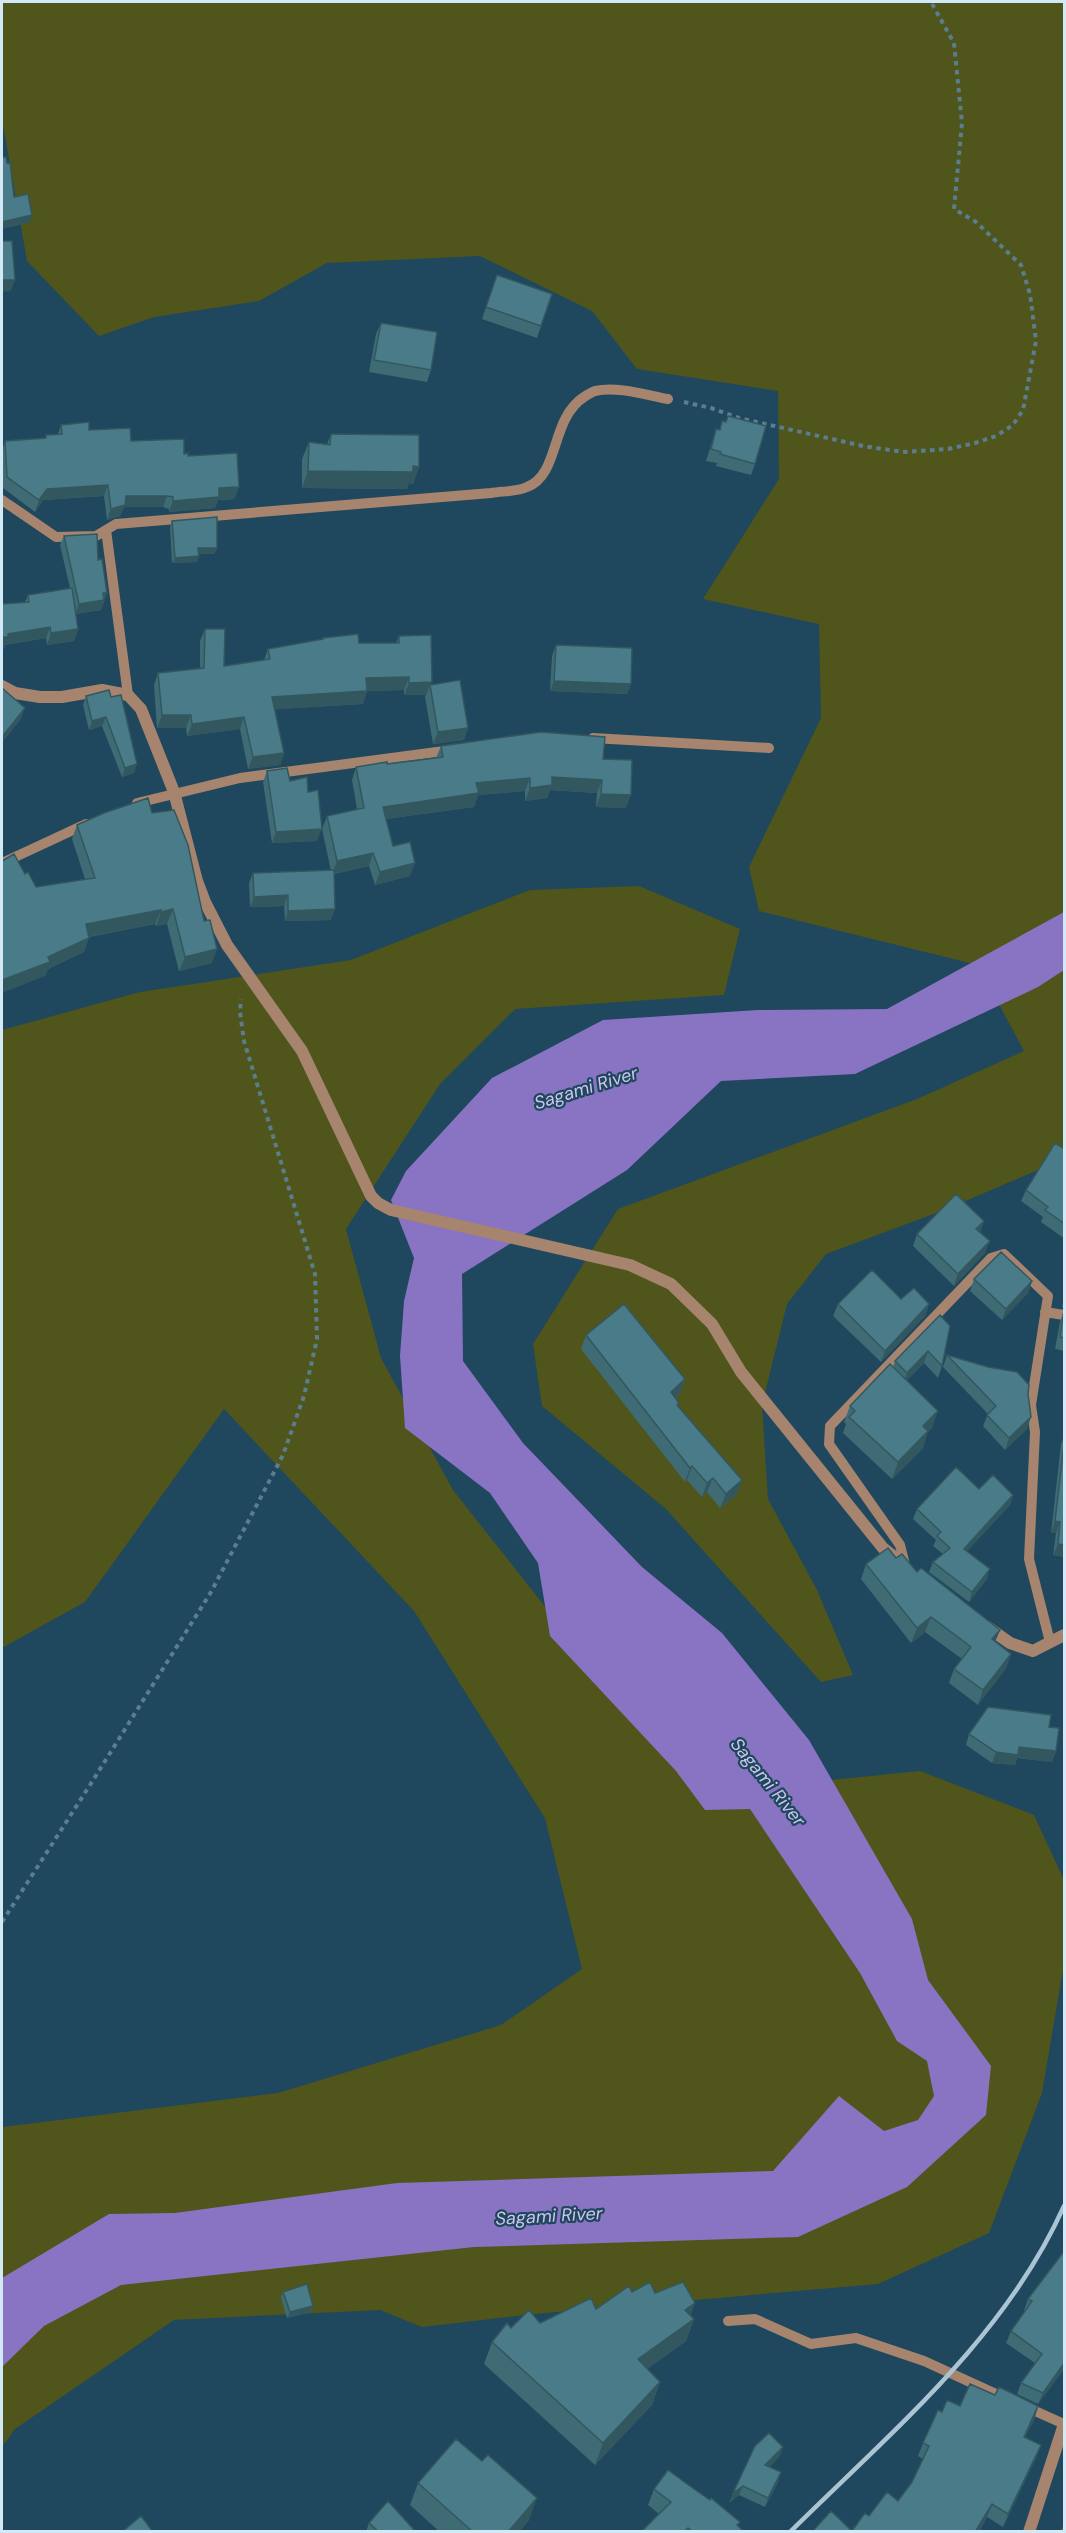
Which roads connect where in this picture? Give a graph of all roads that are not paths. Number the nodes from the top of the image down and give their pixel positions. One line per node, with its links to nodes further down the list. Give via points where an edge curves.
1 (668, 399): 3 (lane, via 594,391 575,403 559,427 548,468 528,487 116,524)
2 (2, 500): 3 (lane, via 56,537 96,536)
3 (106, 530): 5 (lane)
4 (2, 686): 5 (street, via 15,693 40,697 102,690)
5 (128, 695): 9 (street, via 141,709)
6 (576, 737): 8 (lane)
7 (465, 748): 9 (lane, via 240,778)
8 (769, 748)
9 (174, 792): 10 (lane); 15 (street, via 197,881 227,945 302,1051 378,1203 391,1210 630,1265 671,1284 712,1324 741,1372 883,1548)
10 (124, 807)
11 (93, 821): 12 (lane)
12 (2, 863)
13 (1045, 1312): 14 (lane); 15 (lane, via 1048,1296 1004,1254 992,1258 830,1426 829,1444 900,1545); 18 (lane, via 1031,1405 1035,1432 1029,1559)
14 (1065, 1315)
15 (910, 1569)
16 (972, 1615): 18 (street, via 1010,1643 1033,1651)
17 (1065, 1635): 18 (street)
18 (1050, 1642)
19 (728, 2321): 20 (lane, via 755,2319 811,2344 856,2338 924,2361)
20 (1065, 2424): 21 (street)
21 (1029, 2532)

